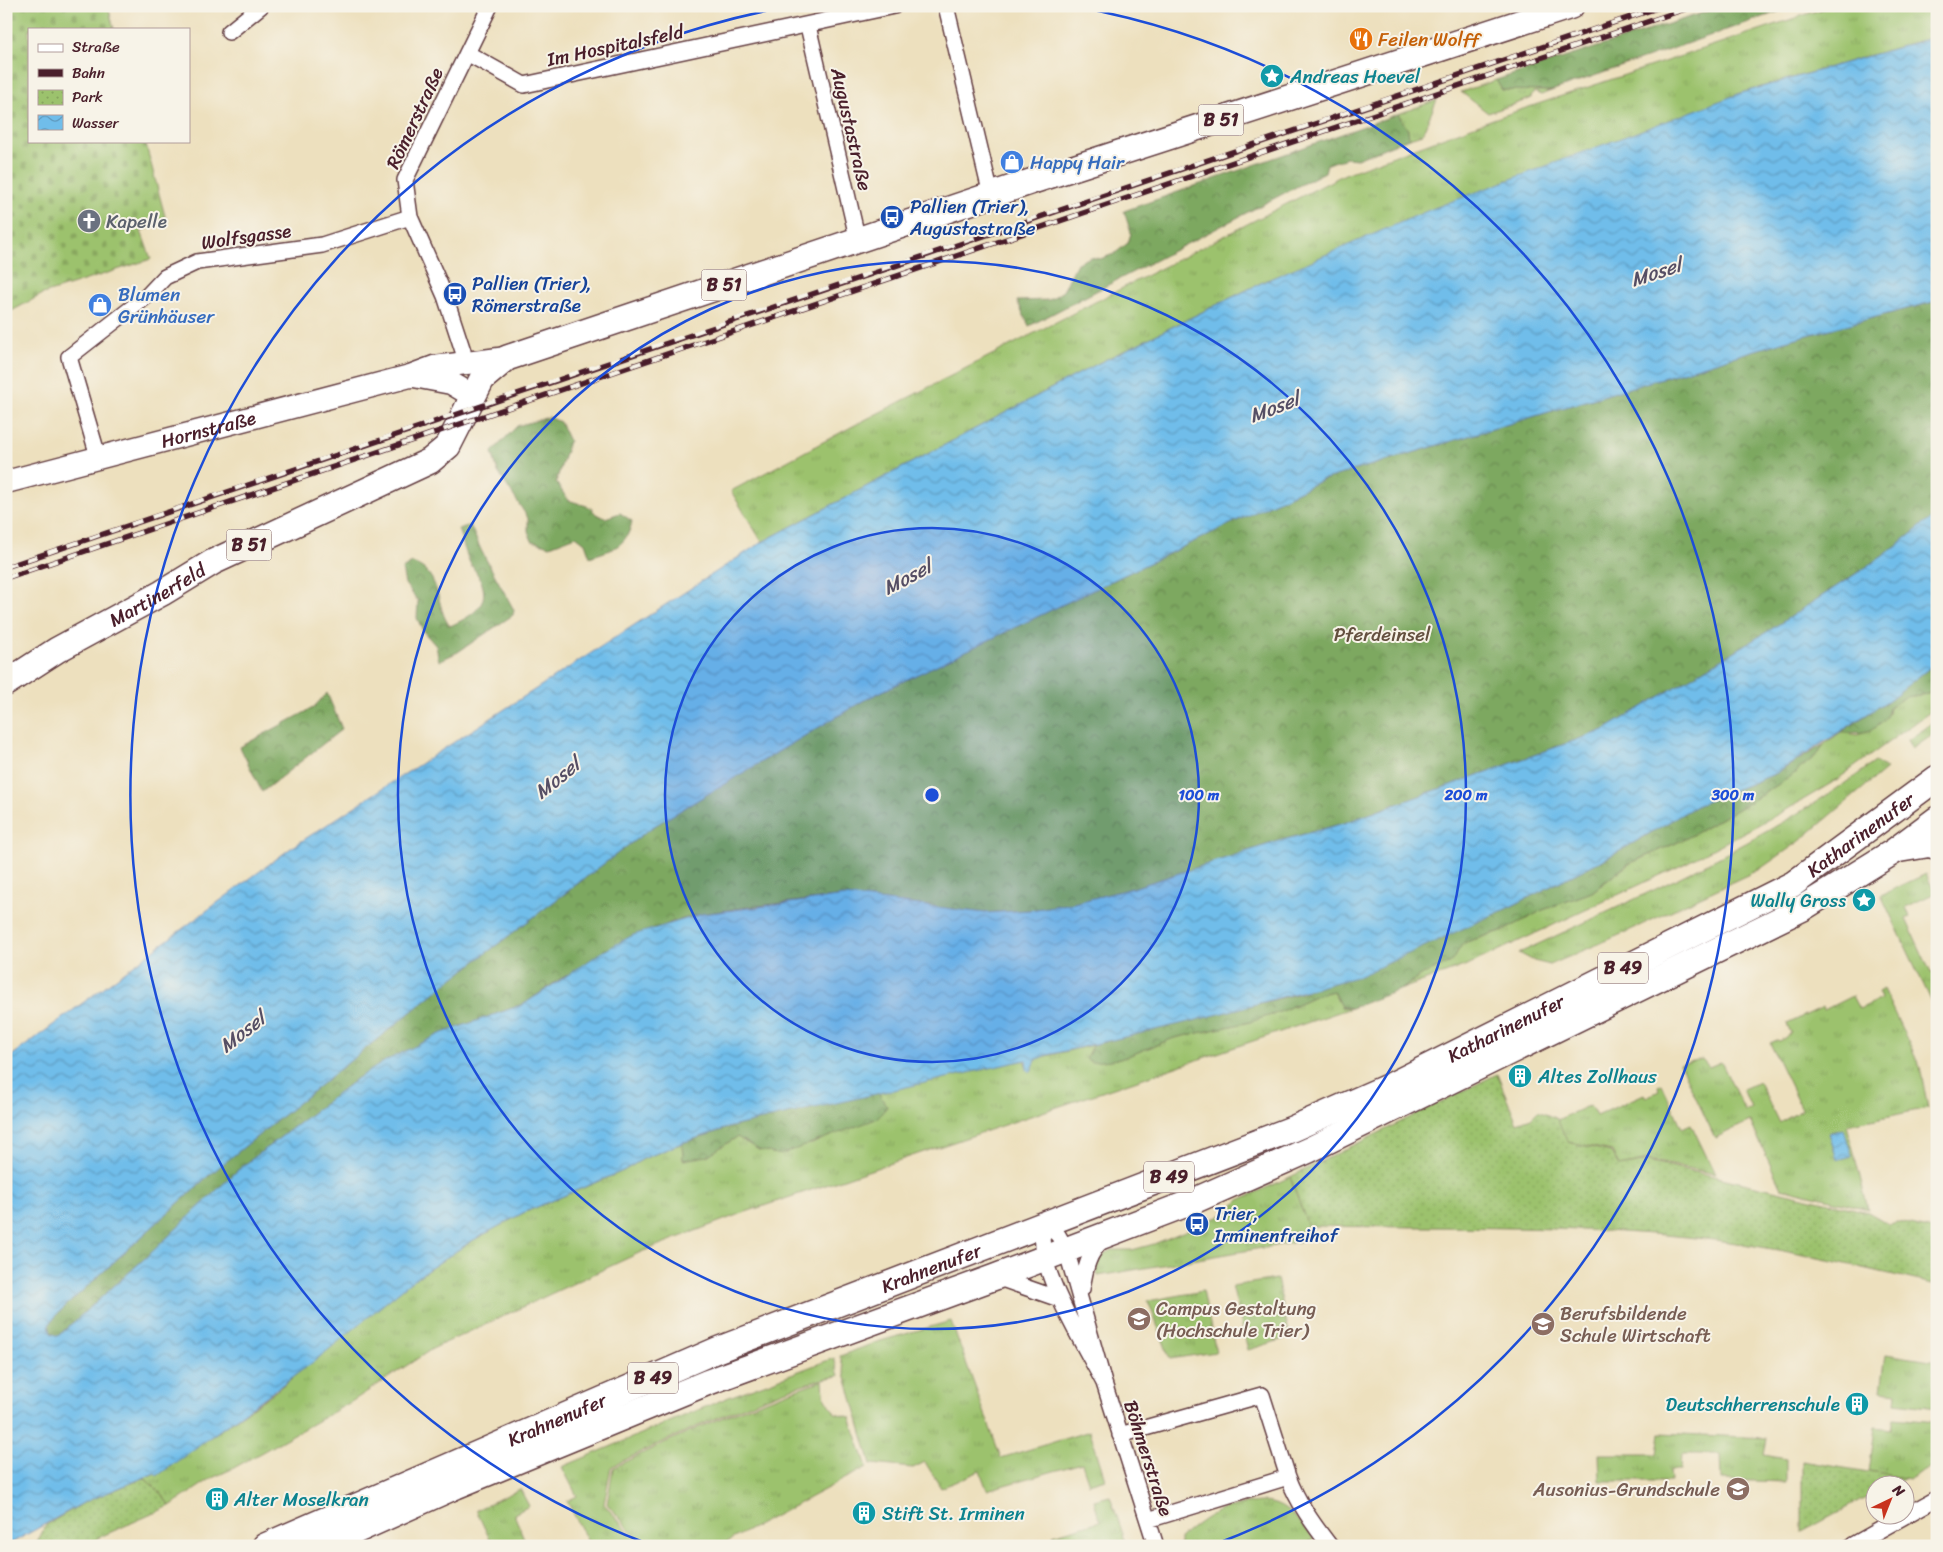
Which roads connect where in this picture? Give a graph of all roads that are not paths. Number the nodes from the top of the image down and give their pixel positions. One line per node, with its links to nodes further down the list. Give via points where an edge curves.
1 (261, 6): 7 (street)
2 (490, 6): 8 (street, Römerstraße)
3 (894, 6): 6 (street, Im Hospitalsfeld)
4 (946, 6): 9 (street)
5 (1571, 6): 9 (main road, B 51)
6 (808, 26): 8 (street, Im Hospitalsfeld, via 524,85); 11 (street, Augustastraße)
7 (229, 32)
8 (468, 53): 10 (street, Römerstraße, via 405,180)
9 (992, 196): 11 (main road, B 51)
10 (410, 217): 13 (street, Römerstraße, via 445,296 463,351); 17 (street, Wolfsgasse, via 322,245 197,262 165,277 147,296 68,357)
11 (858, 241): 12 (main road, B 51)
12 (507, 358): 13 (street, Hornstraße); 16 (main road, B 51, via 485,375)
13 (464, 364): 14 (street, Hornstraße, via 434,367); 15 (street, via 461,374)
14 (410, 376): 15 (street, Hornstraße); 17 (street, Hornstraße)
15 (451, 383): 16 (street, Hornstraße)
16 (473, 396): 19 (main road, Martinerfeld / B 51, via 448,446 430,462 213,562 57,650)
17 (98, 456): 18 (street, Hornstraße)
18 (6, 482)
19 (6, 683)
20 (1937, 778): 24 (main road, Katharinenufer / B 49, via 1793,884 1734,915 1394,1084 1292,1129)
21 (1937, 819): 23 (main road, Katharinenufer / B 49)
22 (1937, 848): 23 (street, via 1929,846)
23 (1893, 852): 25 (main road, Katharinenufer / B 49, via 1801,909 1451,1082 1189,1203)
24 (1046, 1225): 26 (street, Böhmerstraße, via 1042,1236); 26 (street, Böhmerstraße, via 1058,1235); 36 (main road, Krahnenufer / B 49, via 718,1350)
25 (1117, 1230): 26 (main road, Katharinenufer / B 49); 28 (street, Böhmerstraße, via 1090,1255)
26 (1055, 1254): 27 (main road, Krahnenufer / B 49); 28 (street, Böhmerstraße); 29 (street, Böhmerstraße)
27 (995, 1277): 29 (street); 37 (main road, Krahnenufer / B 49, via 706,1383 456,1486)
28 (1081, 1296): 30 (street, Böhmerstraße)
29 (1059, 1299): 30 (street, Böhmerstraße)
30 (1104, 1383): 31 (street, Böhmerstraße)
31 (1120, 1434): 32 (street, via 1262,1395); 34 (street, Böhmerstraße)
32 (1288, 1477): 34 (street); 39 (street, via 1309,1519)
33 (1937, 1498): 35 (street)
34 (1148, 1520): 38 (street, Böhmerstraße)
35 (1853, 1545)
36 (265, 1546)
37 (322, 1546)
38 (1156, 1546)
39 (1330, 1546)

